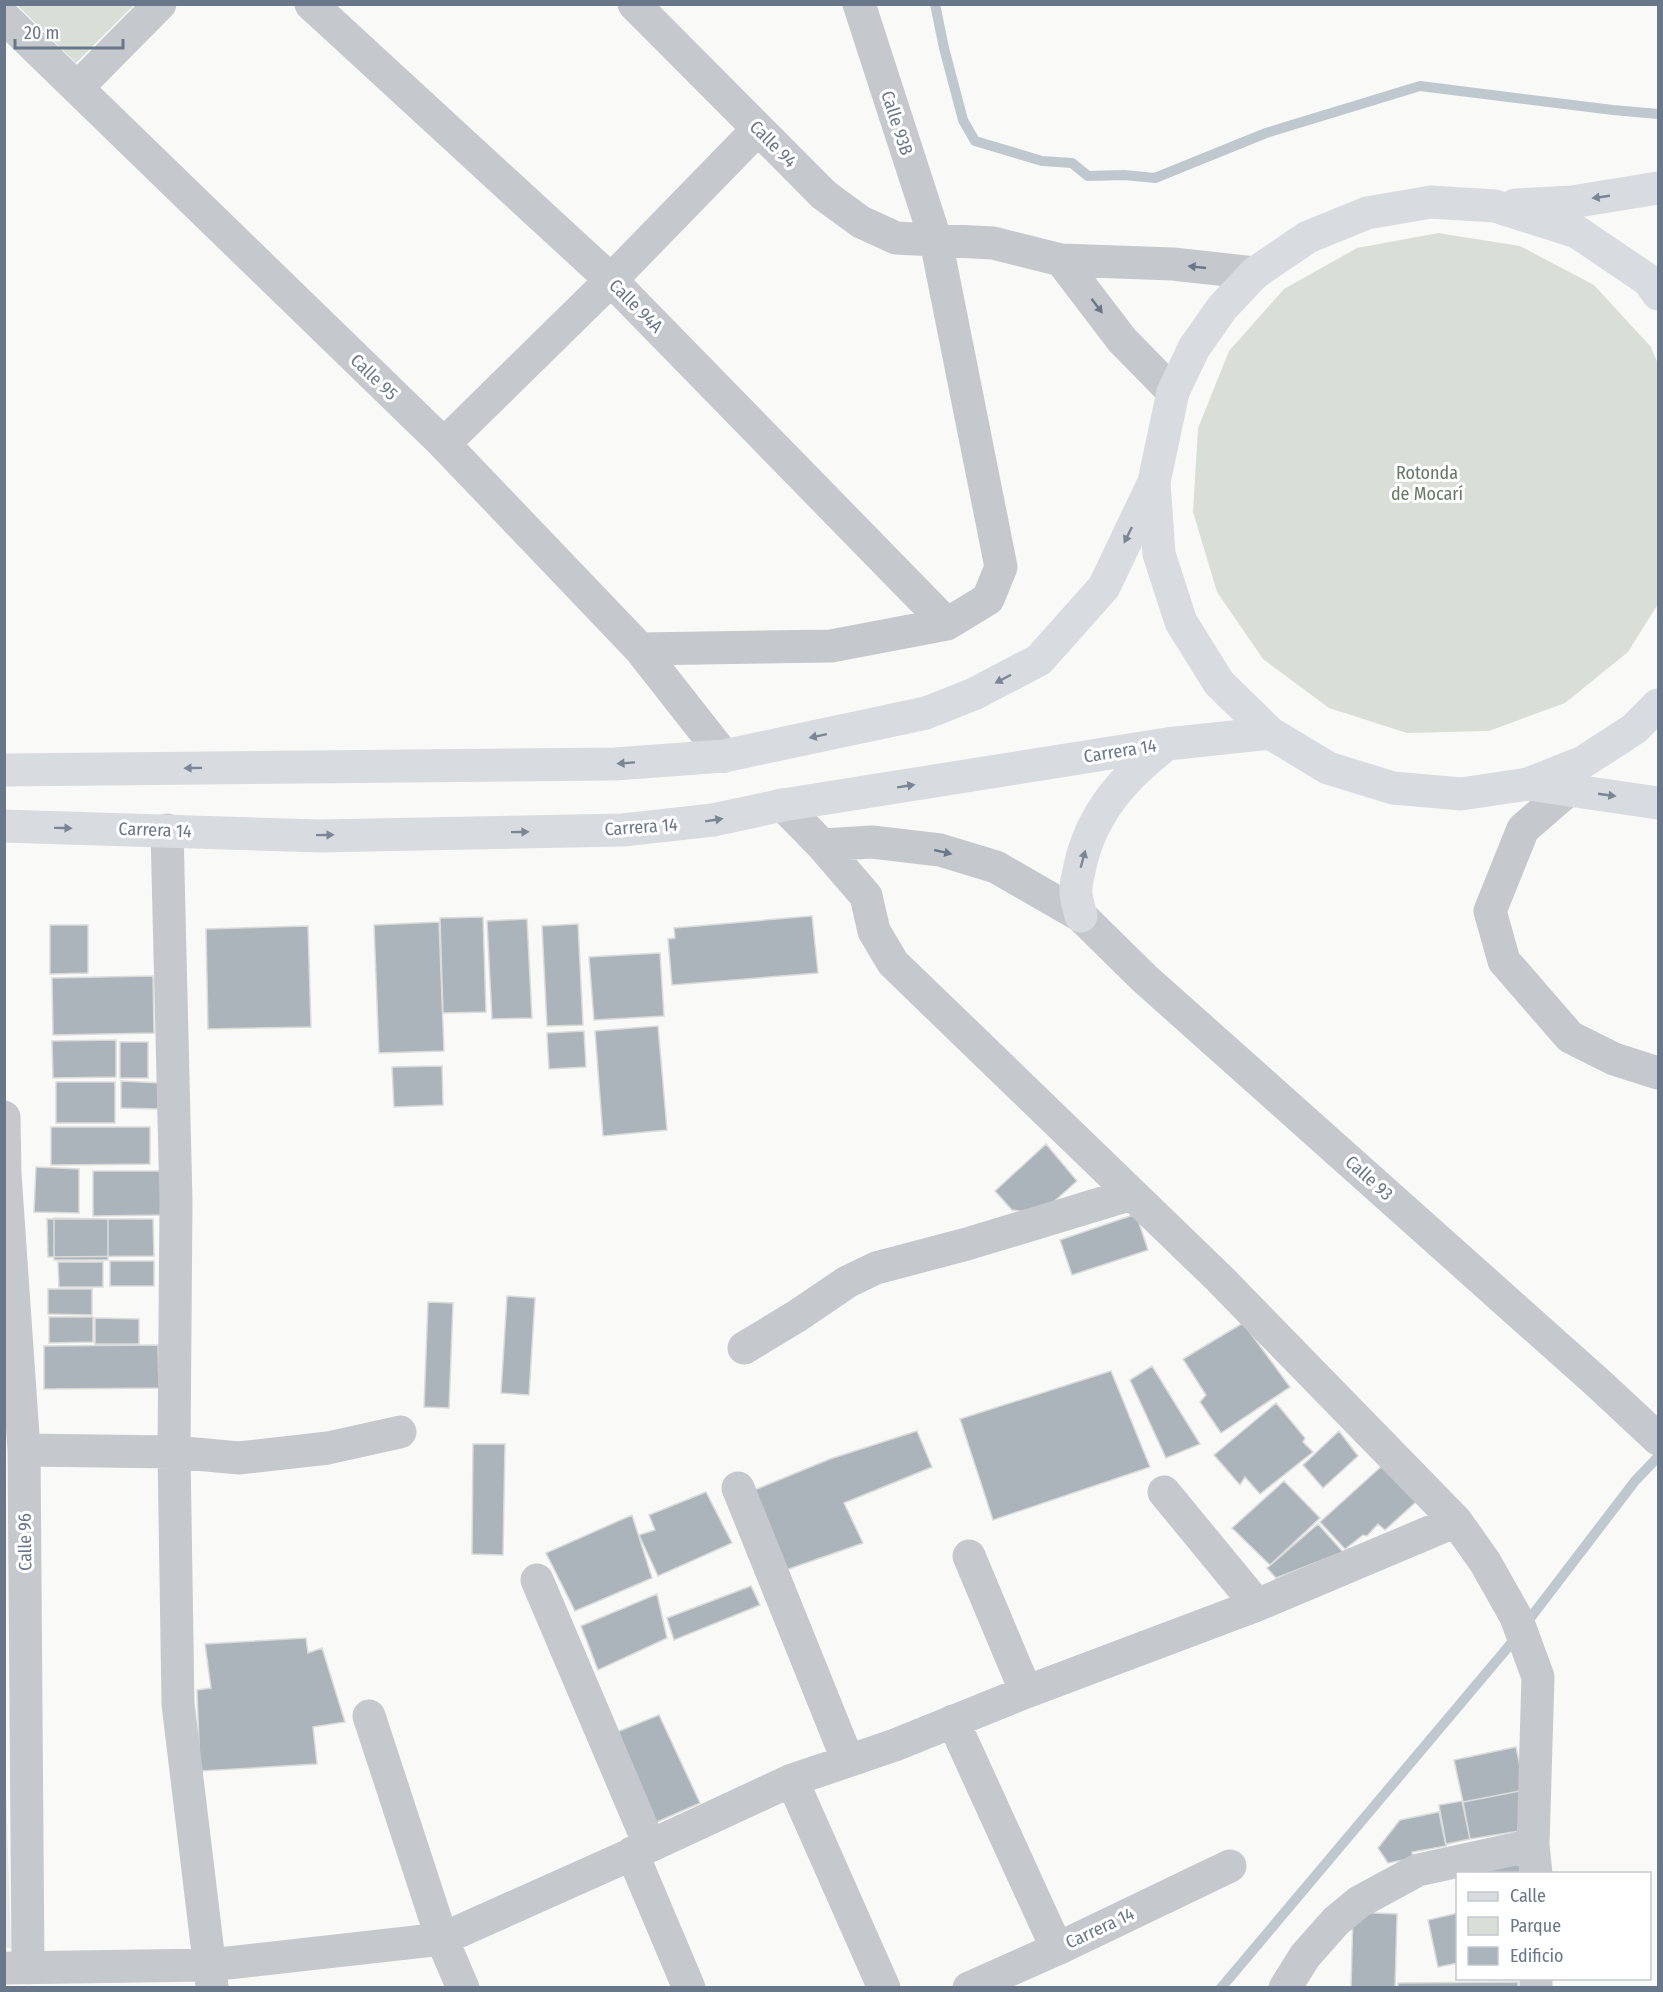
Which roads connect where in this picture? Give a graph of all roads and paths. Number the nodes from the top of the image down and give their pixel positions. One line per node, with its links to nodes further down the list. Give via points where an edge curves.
1 (160, 4): 6 (street)
2 (311, 4): 13 (street, Calle 94A)
3 (634, 4): 7 (street, Calle 94)
4 (859, 4): 10 (street, Calle 93B)
5 (4, 16): 6 (street, Calle 95)
6 (77, 88): 16 (street, Calle 95)
7 (758, 129): 10 (street, Calle 94, via 824,195 861,222 896,238); 13 (street)
8 (1659, 188): 9 (main road, one-way to 9, via 1572,202)
9 (1495, 206): 12 (main road, via 1431,202 1367,213 1308,237); 14 (main road, via 1576,232 1648,280)
10 (936, 241): 11 (street, Calle 94, via 993,243); 18 (street, Calle 93B, via 1001,567 988,599)
11 (1061, 260): 12 (street, Calle 94, one-way to 11, via 1173,264); 15 (street, one-way to 15, via 1122,340)
12 (1255, 273): 15 (main road, via 1222,308 1194,348)
13 (611, 280): 16 (street); 18 (street, Calle 94A)
14 (1659, 294)
15 (1173, 392): 17 (main road)
16 (444, 444): 19 (street, Calle 95)
17 (1154, 483): 21 (main road, via 1159,554 1181,622 1219,683); 23 (main road, one-way to 23, via 1104,587 1039,660 974,694 926,713)
18 (947, 624): 19 (street, via 831,646)
19 (640, 649): 23 (street, Calle 95)
20 (1659, 705): 25 (main road, via 1634,729 1583,762)
21 (1270, 733): 22 (main road, Carrera 14); 25 (main road, via 1328,768 1393,788 1461,794)
22 (1167, 744): 28 (main road, Carrera 14, one-way to 22); 32 (main road, one-way to 22, via 1076,889 1096,821 1139,765)
23 (724, 756): 24 (main road, one-way to 24, via 615,764)
24 (4, 770)
25 (1528, 784): 26 (main road)
26 (1568, 790): 27 (main road, one-way to 27); 33 (street, via 1523,829 1490,911 1504,962 1570,1037 1614,1059)
27 (1659, 803)
28 (783, 806): 30 (main road, Carrera 14, one-way to 28, via 320,836 623,830 713,820); 31 (street)
29 (4, 826): 30 (main road, Carrera 14, one-way to 30)
30 (167, 830): 40 (street, via 176,1201)
31 (822, 845): 32 (street, Calle 93, one-way to 32, via 872,842 940,850 996,867); 35 (street, via 866,896 874,931 893,963)
32 (1081, 916): 38 (street, Calle 93, via 1144,978)
33 (1659, 1073)
34 (4, 1117): 39 (street, Calle 96)
35 (1132, 1194): 36 (street, via 876,1268 847,1282); 43 (street)
36 (744, 1348)
37 (400, 1432): 40 (street, via 328,1448 239,1458)
38 (1659, 1439)
39 (24, 1450): 40 (street); 57 (street, Calle 96)
40 (174, 1452): 58 (street, via 178,1704)
41 (738, 1488): 50 (street)
42 (1164, 1492): 46 (street)
43 (1456, 1521): 46 (street); 53 (street, via 1485,1562 1521,1629 1538,1677)
44 (969, 1556): 47 (street)
45 (537, 1580): 52 (street)
46 (1257, 1605): 47 (street)
47 (1026, 1692): 49 (street)
48 (369, 1716): 55 (street)
49 (953, 1721): 50 (street); 56 (street)
50 (848, 1761): 51 (street)
51 (792, 1780): 52 (street); 61 (street)
52 (641, 1850): 55 (street); 60 (street)
53 (1534, 1859): 63 (street, via 1419,1870 1359,1902 1336,1921 1305,1956)
54 (1230, 1866): 56 (street, Carrera 14)
55 (441, 1938): 58 (street); 59 (street)
56 (1057, 1948): 62 (street, Carrera 14)
57 (16, 1968): 58 (street)
58 (211, 1976)
59 (463, 1988)
60 (689, 1988)
61 (884, 1988)
62 (969, 1988)
63 (1285, 1988)

